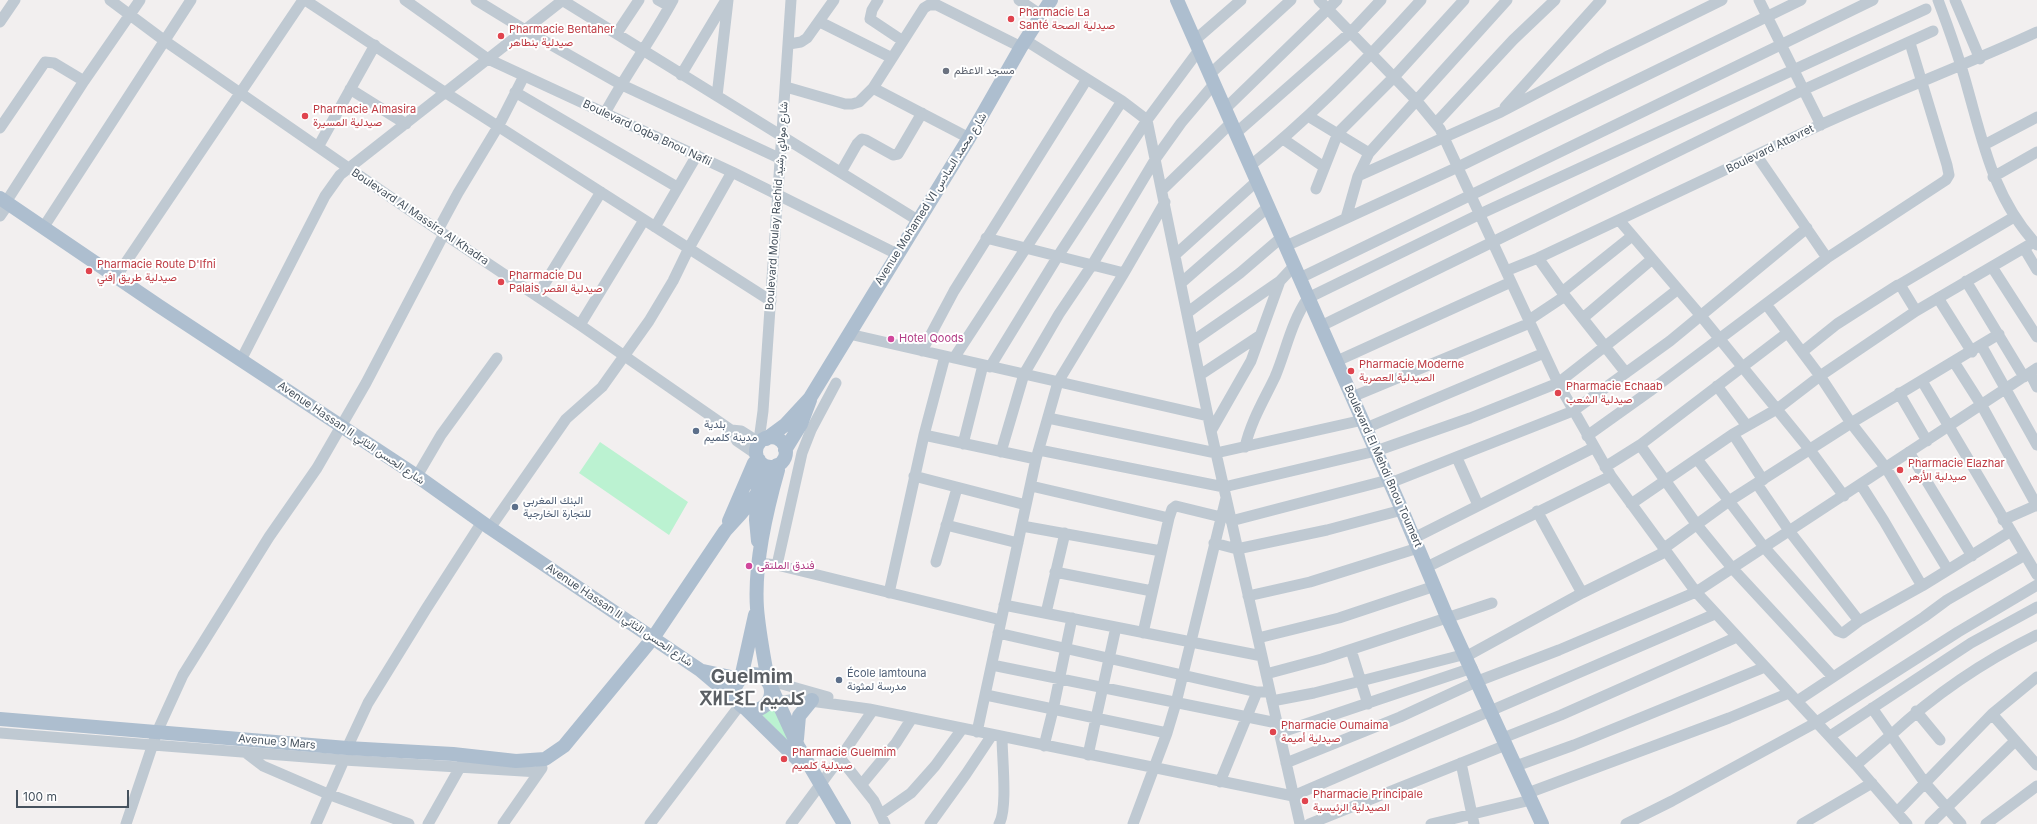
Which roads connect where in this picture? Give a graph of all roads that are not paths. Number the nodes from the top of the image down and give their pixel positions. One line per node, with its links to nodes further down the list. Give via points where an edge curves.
1 (15, 0): 42 (street)
2 (110, 0): 39 (street, Boulevard Al Massira Al Khadra)
3 (140, 0): 39 (street)
4 (191, 0): 50 (street)
5 (304, 0): 54 (street); 77 (street)
6 (405, 0): 60 (street, Boulevard Oqba Bnou Nafii)
7 (476, 0): 44 (street)
8 (563, 0): 44 (street); 48 (street)
9 (639, 0): 48 (street)
10 (658, 0): 35 (street)
11 (727, 0): 64 (street); 79 (street)
12 (791, 0): 52 (street, Boulevard Moulay Rachid شارع مولاي رشيد)
13 (834, 0): 43 (street)
14 (878, 0): 49 (street, via 870,19)
15 (1019, 0): 40 (street)
16 (1051, 0): 40 (main road, Avenue Mohamed VI شارع محمد السادس)
17 (1177, 0): 55 (main road, Boulevard El Mehdi Bnou Toumert)
18 (1241, 0): 55 (street)
19 (1291, 0): 68 (street)
20 (1319, 0): 37 (street)
21 (1337, 0): 37 (street)
22 (1381, 0): 46 (street)
23 (1421, 0): 58 (street)
24 (1464, 0): 66 (street)
25 (1507, 0): 80 (street)
26 (1555, 0): 89 (street, via 1513,40)
27 (1601, 0): 83 (street)
28 (1722, 0): 36 (street)
29 (1759, 0): 41 (street)
30 (1801, 0): 41 (street)
31 (1874, 0): 56 (street)
32 (1938, 0): 62 (street)
33 (1954, 0): 61 (street)
34 (932, 2): 49 (street, via 924,8); 53 (street)
35 (671, 3): 57 (street)
36 (1704, 3): 83 (street)
37 (1328, 9): 46 (street); 82 (street)
38 (1926, 9): 63 (street)
39 (130, 14): 50 (street, Boulevard Al Massira Al Khadra); 69 (street)
40 (1042, 15): 53 (main road, Avenue Mohamed VI شارع محمد السادس)
41 (1767, 17): 56 (street); 110 (street)
42 (0, 22)
43 (820, 22): 52 (street, via 804,41); 59 (street)
44 (525, 30): 60 (street); 71 (street)
45 (1933, 31): 51 (street)
46 (1351, 32): 58 (street); 94 (street)
47 (2037, 32): 61 (street, Boulevard Attavret)
48 (617, 33): 57 (street)
49 (903, 40): 59 (street)
50 (165, 41): 77 (street, Boulevard Al Massira Al Khadra); 134 (street)
51 (1910, 43): 70 (street); 75 (street)
52 (788, 44): 72 (street, Boulevard Moulay Rachid شارع مولاي رشيد)
53 (1023, 44): 67 (street); 97 (main road, Avenue Mohamed VI شارع محمد السادس)
54 (375, 45): 74 (street); 78 (street)
55 (1197, 45): 68 (main road, Boulevard El Mehdi Bnou Toumert); 88 (street)
56 (1780, 45): 63 (street); 121 (street)
57 (643, 51): 64 (street); 71 (street)
58 (1372, 55): 66 (street); 86 (street)
59 (892, 58): 73 (street)
60 (488, 59): 65 (street, Boulevard Oqba Bnou Nafii); 78 (street)
61 (1980, 59): 62 (street, Boulevard Attavret)
62 (1961, 66): 70 (street, Boulevard Attavret); 100 (street)
63 (1793, 70): 75 (street); 126 (street)
64 (682, 75): 79 (street)
65 (524, 76): 76 (street); 85 (street, Boulevard Oqba Bnou Nafii)
66 (1394, 78): 80 (street); 95 (street)
67 (1087, 79): 81 (street); 138 (street)
68 (1212, 79): 82 (main road, Boulevard El Mehdi Bnou Toumert); 106 (street)
69 (84, 81): 93 (street, via 54,63 45,62); 123 (street)
70 (1922, 81): 92 (street, Boulevard Attavret); 149 (street, via 1947,165 1948,177)
71 (620, 84): 85 (street); 107 (street)
72 (786, 87): 73 (street, via 844,104 859,102); 96 (street, Boulevard Moulay Rachid شارع مولاي رشيد)
73 (873, 88): 84 (street)
74 (350, 89): 90 (street); 101 (street)
75 (1803, 90): 92 (street); 140 (street)
76 (515, 92): 91 (street); 117 (street)
77 (240, 93): 101 (street, Boulevard Al Massira Al Khadra); 157 (street)
78 (446, 93): 90 (street); 91 (street)
79 (718, 96): 96 (street)
80 (1416, 100): 89 (street); 103 (street)
81 (1122, 101): 88 (street); 143 (street)
82 (1226, 108): 94 (main road, Boulevard El Mehdi Bnou Toumert)
83 (1501, 112): 98 (street)
84 (922, 113): 97 (street); 113 (street, via 898,154 893,155 862,139)
85 (605, 114): 104 (street, Boulevard Oqba Bnou Nafii)
86 (1308, 116): 95 (street); 99 (street)
87 (2037, 117): 100 (street)
88 (1147, 120): 106 (street); 147 (street)
89 (1436, 123): 98 (street)
90 (406, 124): 111 (street)
91 (499, 125): 120 (street); 136 (street, via 458,193)
92 (1821, 125): 105 (street, Boulevard Attavret)
93 (0, 128)
94 (1234, 128): 108 (main road, Boulevard El Mehdi Bnou Toumert); 119 (street)
95 (1338, 133): 103 (street); 109 (street)
96 (782, 136): 107 (street, Boulevard Moulay Rachid شارع مولاي رشيد); 113 (street)
97 (970, 138): 132 (main road, Avenue Mohamed VI شارع محمد السادس)
98 (1445, 138): 110 (street); 114 (street)
99 (1283, 139): 108 (street); 109 (street)
100 (1984, 145): 115 (street)
101 (318, 147): 111 (street, Boulevard Al Massira Al Khadra)
102 (2037, 152): 115 (street)
103 (1369, 153): 114 (street)
104 (697, 155): 112 (street, Boulevard Oqba Bnou Nafii); 117 (street)
105 (1757, 156): 131 (street, Boulevard Attavret); 135 (street)
106 (1156, 158): 119 (street); 151 (street)
107 (781, 160): 122 (street, Boulevard Moulay Rachid شارع مولاي رشيد)
108 (1250, 166): 116 (main road, Boulevard El Mehdi Bnou Toumert)
109 (1324, 167): 118 (street)
110 (1458, 167): 121 (street); 129 (street)
111 (350, 169): 136 (street, Boulevard Al Massira Al Khadra); 192 (street, via 340,175 325,196)
112 (732, 172): 122 (street, Boulevard Oqba Bnou Nafii); 142 (street)
113 (841, 172): 132 (street)
114 (1358, 176): 129 (street)
115 (1993, 177): 128 (street)
116 (1257, 181): 125 (main road, Boulevard El Mehdi Bnou Toumert); 146 (street)
117 (677, 187): 133 (street)
118 (1316, 189)
119 (1162, 190): 124 (street)
120 (601, 192): 130 (street); 165 (street)
121 (1470, 194): 126 (street); 155 (street)
122 (778, 196): 145 (street, Boulevard Oqba Bnou Nafii); 168 (street, Boulevard Moulay Rachid شارع مولاي رشيد)
123 (5, 201): 127 (street); 134 (main road, Avenue Hassan II شارع الحسن الثاني)
124 (1165, 202): 146 (street); 156 (street)
125 (1268, 207): 139 (main road, Boulevard El Mehdi Bnou Toumert); 161 (street)
126 (1480, 214): 140 (street); 166 (street)
127 (0, 216)
128 (2014, 216): 141 (street); 162 (street)
129 (1346, 218): 139 (street)
130 (644, 220): 133 (street); 175 (street)
131 (1619, 220): 137 (street); 148 (street, Boulevard Attavret)
132 (919, 221): 145 (main road, Avenue Mohamed VI شارع محمد السادس)
133 (655, 227): 142 (street)
134 (43, 228): 157 (main road, Avenue Hassan II شارع الحسن الثاني)
135 (1807, 228): 149 (street); 172 (street)
136 (441, 232): 165 (street, Boulevard Al Massira Al Khadra); 219 (street, via 376,365)
137 (1632, 236): 150 (street); 164 (street)
138 (986, 238): 143 (street); 186 (street)
139 (1284, 242): 155 (main road, Boulevard El Mehdi Bnou Toumert); 171 (street)
140 (1493, 242): 154 (street); 176 (street)
141 (2036, 244): 144 (street)
142 (688, 248): 168 (street); 189 (street, via 673,281)
143 (1027, 248): 147 (street); 191 (street)
144 (2024, 248): 152 (street); 153 (street)
145 (897, 254): 178 (main road, Avenue Mohamed VI شارع محمد السادس)
146 (1175, 255): 161 (street)
147 (1058, 256): 151 (street); 195 (street)
148 (1538, 258): 154 (street, Boulevard Attavret); 164 (street)
149 (1828, 258): 169 (street)
150 (1651, 260): 163 (street); 173 (street)
151 (1092, 265): 156 (street); 199 (street, via 1059,314)
152 (1992, 267): 159 (street); 181 (street)
153 (2037, 270)
154 (1506, 271): 160 (street)
155 (1297, 272): 158 (street); 166 (main road, Boulevard El Mehdi Bnou Toumert)
156 (1124, 273): 203 (street)
157 (116, 277): 192 (main road, Avenue Hassan II شارع الحسن الثاني)
158 (1280, 281): 180 (street); 183 (street)
159 (1966, 281): 167 (street); 179 (street)
160 (1511, 282): 174 (street); 193 (street)
161 (1181, 284): 171 (street)
162 (1899, 285): 170 (street); 187 (street, via 1837,324)
163 (1677, 290): 172 (street); 184 (street)
164 (1563, 294): 173 (street); 174 (street)
165 (537, 296): 175 (street, Boulevard Al Massira Al Khadra)
166 (1308, 298): 176 (main road, Boulevard El Mehdi Bnou Toumert); 232 (street, via 1297,316 1275,376 1249,430)
167 (1938, 298): 170 (street); 185 (street)
168 (771, 301): 228 (street, Boulevard Moulay Rachid شارع مولاي رشيد)
169 (1766, 304): 177 (street); 182 (street)
170 (1916, 311): 201 (street)
171 (1187, 313): 183 (street)
172 (1702, 316): 182 (street); 197 (street)
173 (1584, 318): 184 (street)
174 (1529, 321): 188 (street); 210 (street)
175 (580, 325): 189 (street, Boulevard Al Massira Al Khadra)
176 (1321, 326): 193 (main road, Boulevard El Mehdi Bnou Toumert)
177 (1787, 333): 187 (street); 196 (street)
178 (849, 334): 186 (street); 211 (main road, Avenue Mohamed VI شارع محمد السادس)
179 (1999, 334): 185 (street); 198 (street)
180 (1259, 336): 200 (street); 223 (street, via 1247,369)
181 (2037, 337)
182 (1719, 339): 196 (street); 226 (street)
183 (1193, 342): 200 (street)
184 (1605, 347): 197 (street); 205 (street)
185 (1976, 348): 194 (street); 208 (street)
186 (922, 351): 191 (street)
187 (1802, 352): 201 (street)
188 (1544, 353): 205 (street); 218 (street)
189 (624, 356): 222 (street, Boulevard Al Massira Al Khadra); 268 (street, via 602,387 566,419)
190 (497, 358): 246 (street, via 441,435)
191 (949, 358): 195 (street); 225 (street)
192 (241, 360): 219 (main road, Avenue Hassan II شارع الحسن الثاني)
193 (1337, 361): 210 (main road, Boulevard El Mehdi Bnou Toumert)
194 (1954, 362): 202 (street); 212 (street)
195 (986, 366): 199 (street); 229 (street)
196 (1743, 367): 206 (street); 213 (street)
197 (1626, 373): 214 (street)
198 (2030, 373): 207 (street); 208 (street)
199 (1024, 374): 203 (street); 237 (street)
200 (1200, 375): 215 (street)
201 (1820, 376): 213 (street); 217 (street)
202 (1922, 380): 209 (street); 221 (street)
203 (1058, 382): 215 (street); 216 (street)
204 (836, 383): 287 (street, via 802,453)
205 (1558, 383): 214 (street); 236 (street)
206 (1717, 386): 220 (street); 230 (street)
207 (2037, 387)
208 (2006, 389): 212 (street); 231 (street)
209 (1900, 393): 217 (street); 227 (street)
210 (1352, 397): 218 (main road, Boulevard El Mehdi Bnou Toumert)
211 (810, 398): 228 (main road, Avenue Mohamed VI شارع محمد السادس, via 785,425); 234 (main road, Avenue Mohamed VI شارع محمد السادس, via 801,424)
212 (1982, 406): 221 (street); 260 (street)
213 (1777, 409): 220 (street); 235 (street)
214 (1573, 411): 226 (street); 241 (street)
215 (1208, 416): 223 (street)
216 (1048, 418): 239 (street); 240 (street)
217 (1851, 422): 235 (street); 244 (street)
218 (1365, 424): 232 (street); 236 (main road, Boulevard El Mehdi Bnou Toumert)
219 (341, 426): 246 (main road, Avenue Hassan II شارع الحسن الثاني); 360 (street, via 317,468 269,537 184,674)
220 (1747, 426): 224 (street)
221 (1949, 427): 227 (street); 266 (street)
222 (732, 430): 228 (street, Boulevard Al Massira Al Khadra, via 744,432); 228 (street, Boulevard Al Massira Al Khadra, via 737,441)
223 (1211, 431): 239 (street)
224 (1734, 434): 242 (street); 250 (street)
225 (924, 435): 229 (street); 247 (street)
226 (1587, 436): 233 (street)
227 (1927, 441): 238 (street)
228 (763, 443): 234 (main road, via 782,442); 243 (main road, via 767,466); 255 (main road); 271 (main road)
229 (963, 444): 237 (street)
230 (1640, 445): 245 (street); 249 (street)
231 (2037, 445)
232 (1245, 447): 239 (street)
233 (1594, 448): 245 (street); 259 (street)
234 (785, 450): 243 (main road, Avenue Mohamed VI شارع محمد السادس, via 785,458)
235 (1810, 450): 250 (street); 256 (street)
236 (1376, 451): 248 (main road, Boulevard El Mehdi Bnou Toumert); 254 (street)
237 (1001, 452): 240 (street)
238 (1910, 452): 244 (street); 284 (street)
239 (1216, 453): 254 (street)
240 (1038, 455): 251 (street); 254 (street)
241 (1457, 458): 248 (street); 259 (street)
242 (1697, 459): 249 (street); 257 (street)
243 (779, 464): 255 (main road); 279 (main road)
244 (1886, 468): 252 (street); 290 (street)
245 (1608, 471): 258 (street); 263 (street)
246 (417, 476): 268 (main road, Avenue Hassan II شارع الحسن الثاني)
247 (914, 476): 253 (street); 298 (street)
248 (1389, 481): 262 (main road, Boulevard El Mehdi Bnou Toumert); 265 (street)
249 (1666, 482): 258 (street); 267 (street)
250 (1760, 482): 257 (street); 273 (street)
251 (1031, 486): 261 (street); 264 (street)
252 (1861, 486): 256 (street); 295 (street)
253 (957, 488): 261 (street); 269 (street)
254 (1225, 492): 265 (street)
255 (757, 495): 271 (main road); 279 (main road, via 757,531)
256 (1844, 496): 273 (street)
257 (1730, 502): 267 (street); 278 (street)
258 (1631, 504): 281 (street)
259 (1478, 505): 277 (street)
260 (2037, 505): 266 (street)
261 (1026, 506): 270 (street)
262 (1402, 510): 277 (main road, Boulevard El Mehdi Bnou Toumert); 280 (street, via 1327,530)
263 (1537, 511): 288 (street); 299 (street)
264 (1169, 518): 265 (street, via 1176,506); 282 (street)
265 (1226, 519): 276 (street); 280 (street)
266 (2003, 520): 272 (street)
267 (1697, 524): 281 (street); 289 (street)
268 (486, 525): 316 (main road, Avenue Hassan II شارع الحسن الثاني); 374 (street, via 376,690)
269 (946, 525): 275 (street); 285 (street)
270 (1022, 526): 274 (street); 275 (street)
271 (726, 531): 316 (main road)
272 (2010, 531): 283 (street); 284 (street)
273 (1790, 532): 278 (street); 310 (street)
274 (1065, 533): 282 (street); 292 (street)
275 (1018, 543): 302 (street)
276 (1214, 543): 280 (street); 318 (street)
277 (1416, 543): 288 (main road, Boulevard El Mehdi Bnou Toumert); 300 (street, via 1310,582)
278 (1764, 547): 289 (street); 310 (street, via 1840,633)
279 (760, 548): 286 (main road)
280 (1237, 549): 300 (street)
281 (1664, 550): 297 (street); 299 (street)
282 (1161, 551): 296 (street)
283 (2025, 555): 291 (street); 329 (street, via 1947,600)
284 (1972, 556): 290 (street)
285 (936, 562)
286 (758, 563): 287 (street); 303 (main road)
287 (778, 565): 298 (street)
288 (1427, 567): 294 (main road, Boulevard El Mehdi Bnou Toumert)
289 (1732, 568): 297 (street); 329 (street)
290 (1948, 570): 295 (street)
291 (2036, 570)
292 (1055, 572): 296 (street); 305 (street)
293 (2037, 585): 357 (street)
294 (1435, 586): 307 (main road, Boulevard El Mehdi Bnou Toumert); 317 (street, via 1339,618)
295 (1922, 586): 310 (street)
296 (1152, 591): 313 (street)
297 (1696, 592): 306 (street); 324 (street, via 1559,650)
298 (889, 593): 309 (street)
299 (1582, 593): 324 (street)
300 (1248, 596): 317 (street)
301 (1492, 603): 307 (street)
302 (1004, 605): 305 (street); 309 (street)
303 (757, 607): 331 (main road); 334 (main road)
304 (2037, 607): 347 (street, via 1971,644)
305 (1046, 613): 308 (street)
306 (1715, 614): 315 (street); 351 (street)
307 (1448, 616): 320 (street); 324 (main road, Boulevard El Mehdi Bnou Toumert)
308 (1072, 618): 311 (street); 319 (street)
309 (1001, 620): 312 (street)
310 (1859, 621)
311 (1116, 627): 313 (street); 322 (street)
312 (998, 633): 319 (street); 323 (street)
313 (1143, 633): 318 (street)
314 (2036, 636): 350 (street, via 1982,664)
315 (1737, 637): 325 (street); 369 (street)
316 (653, 638): 326 (main road, Avenue Hassan II شارع الحسن الثاني); 375 (main road, via 574,734)
317 (1258, 638): 321 (street)
318 (1190, 643): 321 (street); 328 (street)
319 (1065, 649): 322 (street); 332 (street)
320 (1351, 650): 327 (street); 333 (street)
321 (1262, 656): 327 (street)
322 (1110, 659): 328 (street); 335 (street)
323 (992, 665): 332 (street); 338 (street)
324 (1471, 665): 333 (street); 344 (street); 351 (main road, Boulevard El Mehdi Bnou Toumert); 379 (street, via 1400,717)
325 (1765, 667): 337 (street); 383 (street)
326 (700, 670): 331 (main road, Avenue Hassan II شارع الحسن الثاني); 345 (main road, Avenue Hassan II شارع الحسن الثاني)
327 (1266, 674): 339 (street)
328 (1183, 675): 336 (street); 343 (street)
329 (1833, 677): 341 (street)
330 (2037, 678): 352 (street)
331 (740, 679): 334 (main road, via 748,674 758,674); 345 (main road, via 735,691)
332 (1059, 679): 335 (street); 349 (street)
333 (1362, 681): 339 (street, via 1314,693); 344 (street)
334 (770, 684): 342 (main road); 346 (main road, via 770,700); 348 (street, via 800,689)
335 (1103, 688): 343 (street); 356 (street)
336 (1257, 692): 339 (street); 353 (street)
337 (1789, 693): 341 (street); 394 (street)
338 (986, 695): 349 (street); 361 (street)
339 (1271, 697): 358 (street)
340 (812, 700): 342 (street); 348 (street); 371 (main road, via 799,716)
341 (1797, 701): 357 (street)
342 (778, 702): 346 (street); 371 (main road)
343 (1176, 703): 353 (street); 363 (street)
344 (1368, 704): 358 (street)
345 (741, 705): 346 (main road, via 754,710); 386 (main road, Avenue Hassan II شارع الحسن الثاني, via 790,750); 405 (street)
346 (764, 707)
347 (1872, 708): 364 (street); 366 (street)
348 (871, 710): 354 (street); 377 (street)
349 (1053, 710): 356 (street); 372 (street)
350 (1916, 711): 364 (street); 367 (street)
351 (1491, 712): 369 (main road, Boulevard El Mehdi Bnou Toumert); 393 (street)
352 (1992, 714): 368 (street); 389 (street)
353 (1246, 717): 358 (street); 387 (street)
354 (912, 718): 359 (street); 390 (street, via 896,743)
355 (0, 719): 360 (main road, Avenue 3 Mars)
356 (1096, 719): 363 (street); 376 (street)
357 (1817, 722): 366 (street); 414 (street)
358 (1278, 728): 379 (street)
359 (962, 729): 361 (street); 396 (street, via 935,766)
360 (157, 732): 370 (street); 374 (main road, Avenue 3 Mars)
361 (977, 732): 365 (street)
362 (0, 733): 370 (street)
363 (1167, 733): 384 (street)
364 (1891, 735): 381 (street); 389 (street)
365 (997, 736): 372 (street); 399 (street); 408 (street)
366 (1830, 736): 381 (street)
367 (1940, 740)
368 (2015, 740): 382 (street); 395 (street)
369 (1505, 742): 380 (street); 383 (main road, Boulevard El Mehdi Bnou Toumert)
370 (153, 746): 373 (street); 400 (street)
371 (798, 746): 386 (main road)
372 (1044, 746): 376 (street)
373 (246, 752): 374 (street); 392 (street, via 264,766)
374 (345, 754): 378 (main road, Avenue 3 Mars); 392 (street)
375 (553, 755): 378 (main road, Avenue 3 Mars, via 545,759 524,761); 385 (street)
376 (1088, 755): 384 (street)
377 (840, 758): 386 (street); 390 (street)
378 (463, 761): 385 (street); 403 (street)
379 (1286, 763): 393 (street)
380 (1461, 763): 397 (street); 411 (street)
381 (1856, 765): 388 (street)
382 (2037, 765)
383 (1516, 766): 394 (main road, Boulevard El Mehdi Bnou Toumert)
384 (1153, 768): 387 (street); 409 (street)
385 (539, 772): 404 (street)
386 (819, 782): 406 (street); 407 (main road)
387 (1220, 782): 393 (street)
388 (1872, 783): 398 (street); 415 (street)
389 (1925, 783): 395 (street); 398 (street)
390 (862, 784): 396 (street)
391 (2037, 786): 418 (street)
392 (328, 794): 401 (street); 402 (street)
393 (1293, 796): 410 (street)
394 (1530, 797): 397 (street); 413 (main road, Boulevard El Mehdi Bnou Toumert)
395 (1947, 808): 416 (street); 417 (street)
396 (883, 819)
397 (1473, 819): 412 (street)
398 (1901, 820)
399 (1004, 822)
400 (126, 824)
401 (316, 824)
402 (409, 824)
403 (428, 824)
404 (503, 824)
405 (650, 824)
406 (791, 824)
407 (844, 824)
408 (930, 824)
409 (1133, 824)
410 (1300, 824)
411 (1309, 824)
412 (1431, 824)
413 (1542, 824)
414 (1626, 824)
415 (1802, 824)
416 (1930, 824)
417 (1961, 824)
418 (1986, 824)

